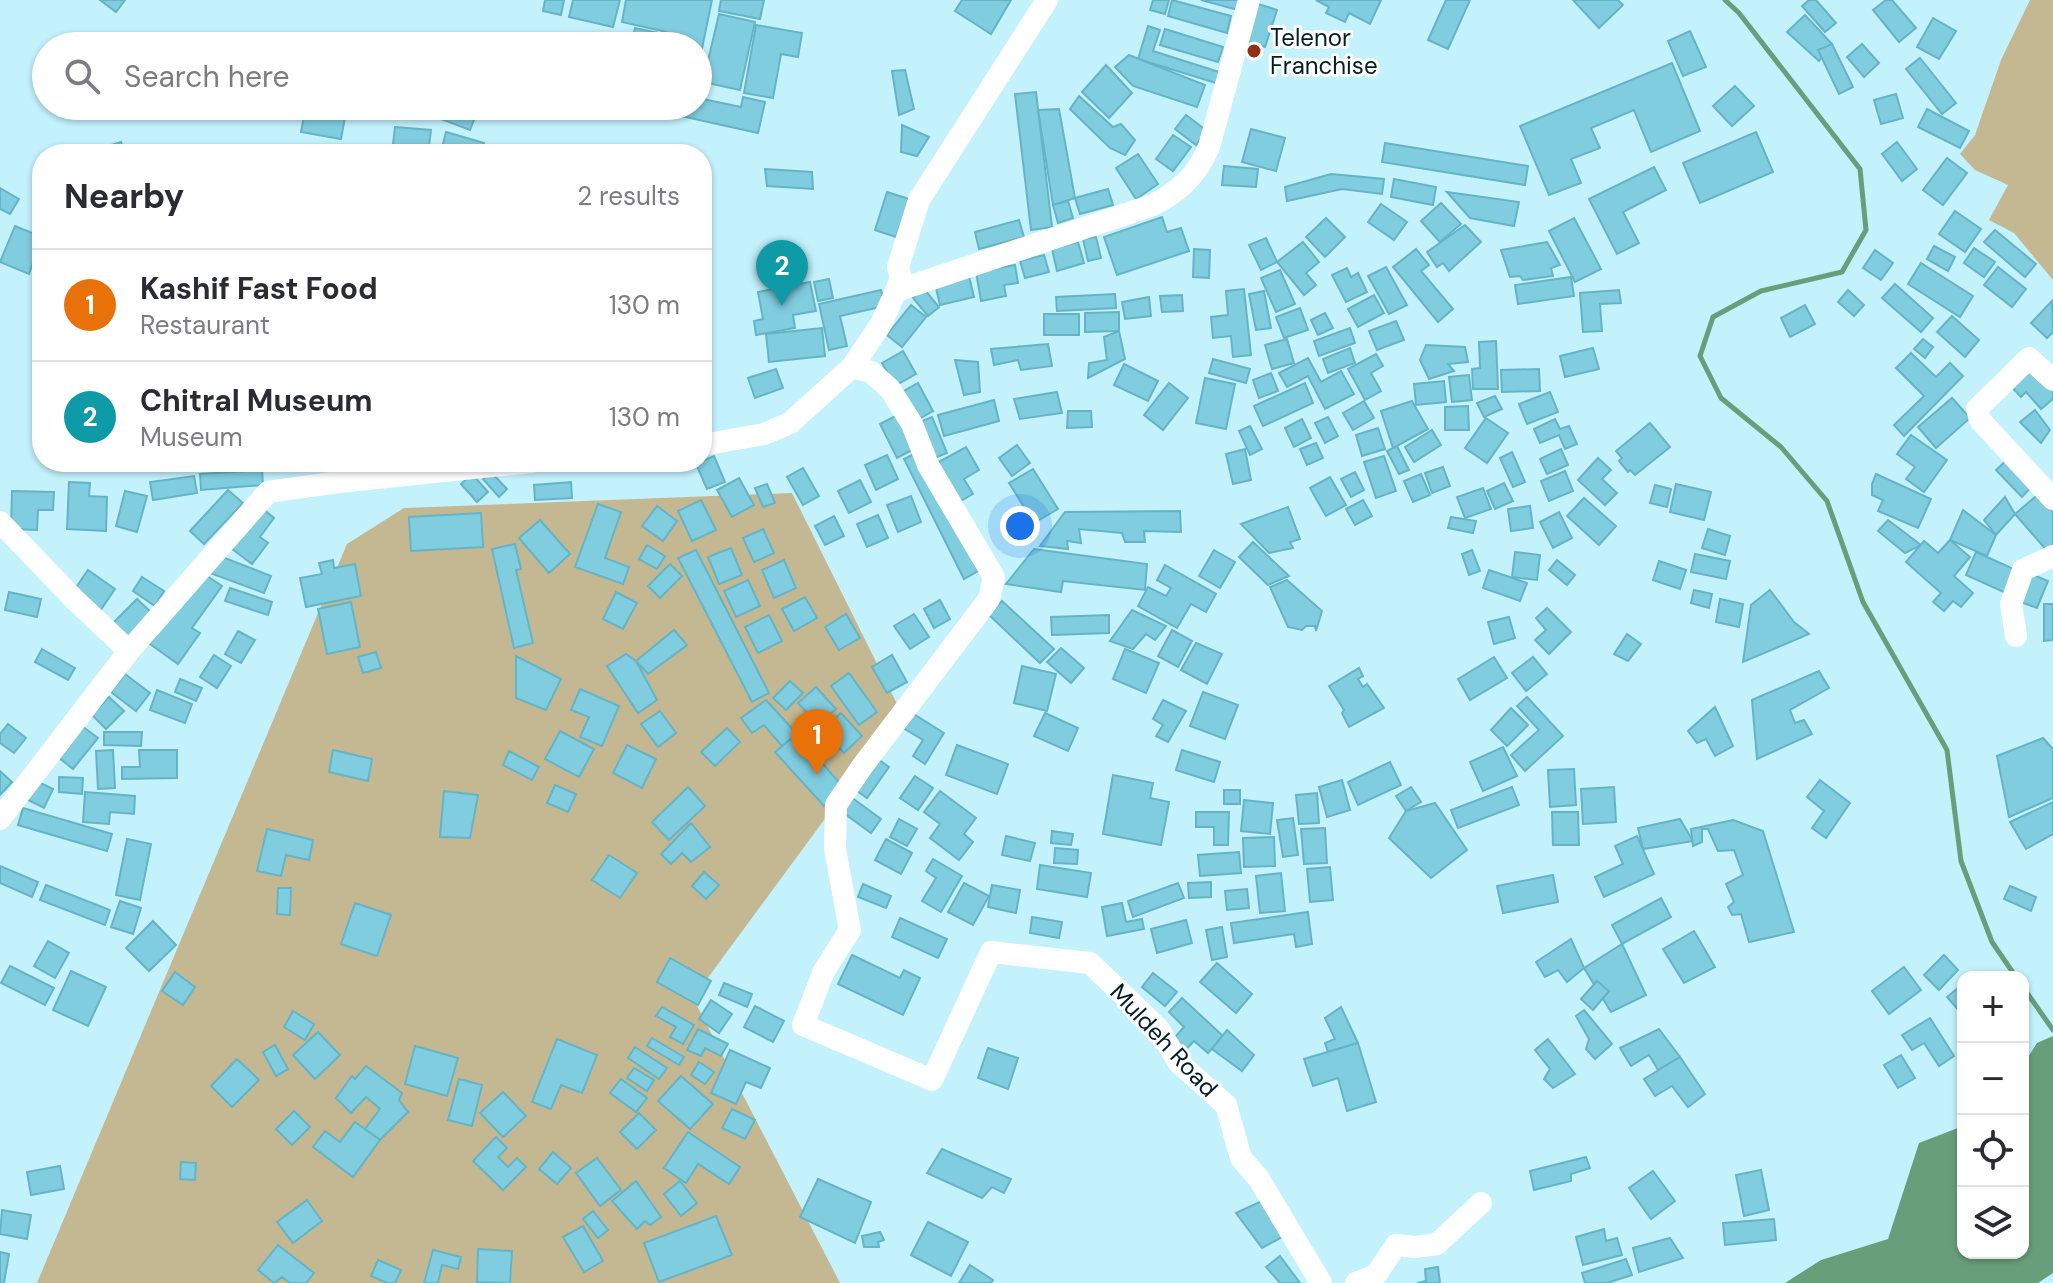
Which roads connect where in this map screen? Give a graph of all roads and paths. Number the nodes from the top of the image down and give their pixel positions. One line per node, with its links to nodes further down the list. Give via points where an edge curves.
1 (1047, 0): 3 (street, via 919,200)
2 (1249, 0): 3 (street, via 1209,147 1186,183 1153,205)
3 (896, 291): 4 (street)
4 (852, 367): 6 (street, via 790,423 764,434); 15 (street, Muldeh Road, via 871,372 890,389 994,577 989,599 836,805 835,849 850,930 824,971 803,1025 932,1080 991,952 1090,963 1158,1028 1179,1063 1226,1105 1241,1158)
5 (2053, 380): 8 (street, via 2029,358 1977,409 1980,420)
6 (712, 443)
7 (444, 472): 12 (street, via 268,492)
8 (2053, 499)
9 (0, 522): 12 (street)
10 (2053, 556): 11 (street, via 2023,570 2011,604)
11 (2016, 636)
12 (129, 651): 13 (street)
13 (0, 819)
14 (1481, 1203): 16 (street, via 1437,1244 1396,1245 1376,1275)
15 (1321, 1283)
16 (1356, 1283)

